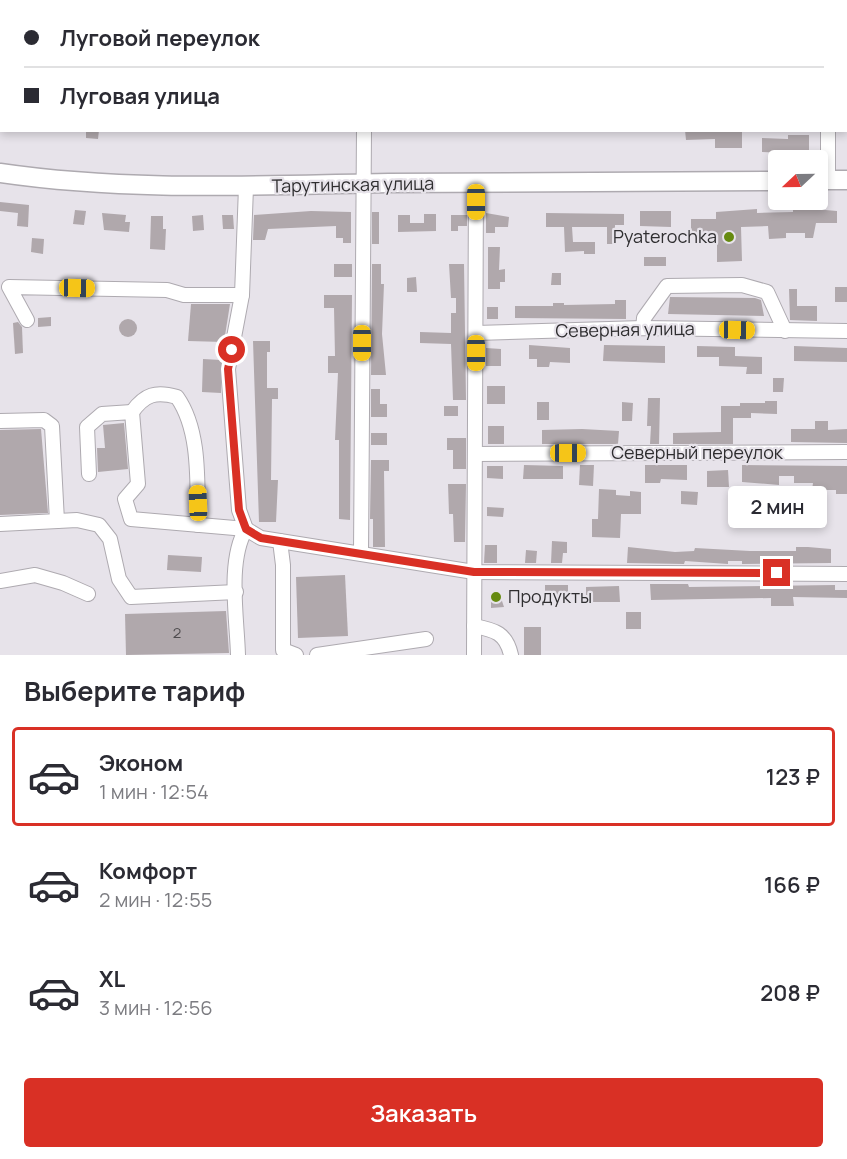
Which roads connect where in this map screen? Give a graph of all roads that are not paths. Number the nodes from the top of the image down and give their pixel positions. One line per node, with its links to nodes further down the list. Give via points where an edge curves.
1 (364, 132): 8 (street)
2 (828, 132): 3 (street)
3 (826, 150)
4 (0, 173): 10 (main road, Тарутинская улица, via 99,184)
5 (828, 180): 6 (main road)
6 (847, 180)
7 (768, 181): 9 (main road, Тарутинская улица)
8 (362, 184): 9 (main road, Тарутинская улица); 10 (main road, Тарутинская улица); 28 (street)
9 (476, 184): 17 (street)
10 (246, 188): 12 (street)
11 (4, 287): 12 (street); 13 (street)
12 (242, 295): 26 (street, via 228,369 239,510)
13 (27, 320)
14 (643, 328): 15 (street, Северная улица); 15 (street, via 644,318 667,286 742,285 767,291); 17 (street, Северная улица)
15 (784, 331): 16 (street, Северная улица)
16 (847, 332)
17 (476, 333): 21 (street)
18 (132, 412): 22 (street, via 102,414 87,428); 25 (street, via 138,484 125,499 131,519); 25 (street, via 143,397 161,392 177,397 185,408 196,459)
19 (0, 421): 23 (street, via 44,420 52,426)
20 (847, 452): 21 (street, Северный переулок)
21 (476, 454): 29 (street)
22 (89, 474)
23 (57, 521): 24 (street); 32 (street, via 99,525 110,539 119,579 131,597)
24 (0, 524)
25 (198, 525): 26 (street)
26 (246, 529): 27 (street, via 261,538); 32 (street, via 235,561)
27 (279, 541): 28 (street); 38 (street, via 283,566 283,650)
28 (362, 553): 29 (street)
29 (474, 572): 30 (street); 34 (street)
30 (847, 574)
31 (0, 580): 33 (street, via 35,575)
32 (236, 592): 37 (street)
33 (88, 594)
34 (474, 626): 40 (street); 41 (street, via 497,630 508,641)
35 (426, 639): 36 (street)
36 (365, 652): 39 (street)
37 (238, 655)
38 (296, 655)
39 (317, 655)
40 (474, 655)
41 (511, 655)

